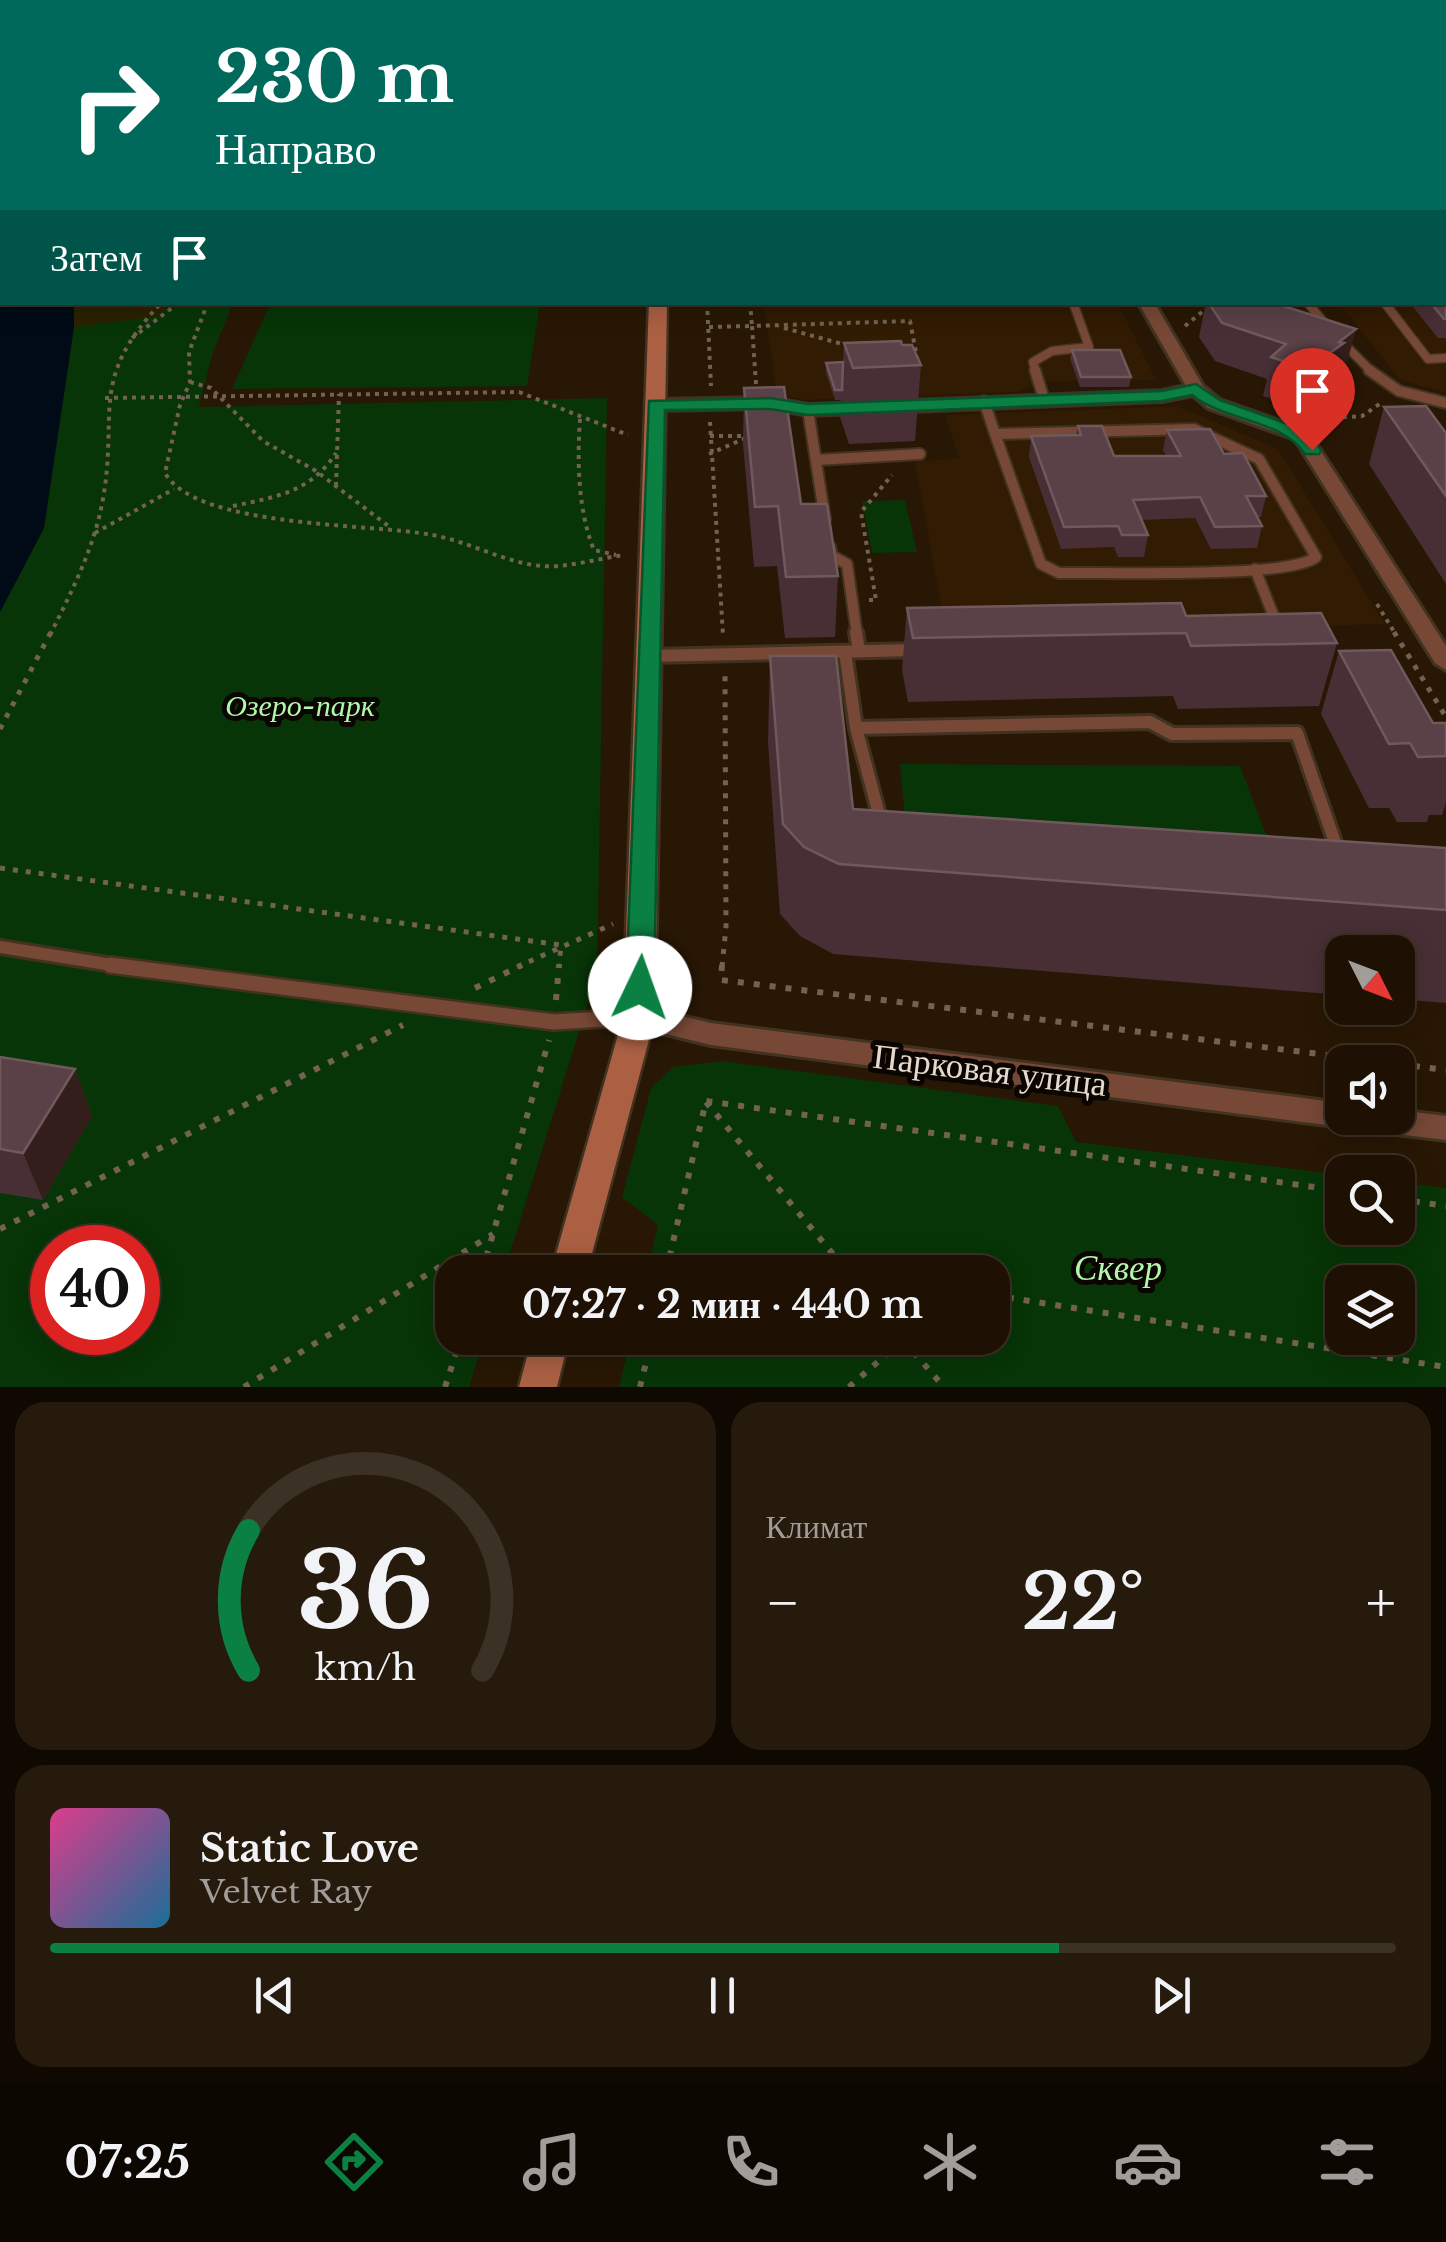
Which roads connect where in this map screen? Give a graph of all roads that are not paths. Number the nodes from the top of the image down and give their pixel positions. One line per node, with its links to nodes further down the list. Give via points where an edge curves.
1 (1410, 0): 2 (street)
2 (1439, 0)
3 (658, 305): 15 (street)
4 (1074, 305): 8 (lane, via 1090,341)
5 (1148, 305): 11 (street)
6 (1310, 305): 14 (lane, via 1382,384)
7 (1386, 305): 10 (lane, via 1428,358)
8 (1079, 350): 9 (lane); 12 (lane, via 1052,351 1032,362)
9 (1096, 350)
10 (1446, 358)
11 (1196, 390): 12 (street); 25 (street, via 1214,404 1302,434)
12 (1044, 399): 13 (street)
13 (984, 401): 16 (street); 17 (lane)
14 (1446, 403)
15 (656, 405): 16 (street); 24 (street)
16 (808, 410): 19 (lane)
17 (995, 434): 20 (lane, via 1041,564 1059,573); 20 (lane, via 1194,429 1259,459 1316,557 1306,565)
18 (920, 454): 19 (lane)
19 (816, 460): 23 (lane, via 832,556 847,564)
20 (1255, 569): 21 (lane)
21 (1286, 644)
22 (936, 650): 23 (lane)
23 (852, 652): 24 (lane); 26 (lane)
24 (650, 656): 30 (street)
25 (1446, 663)
26 (856, 728): 27 (lane); 28 (lane, via 1150,722 1172,734 1297,733)
27 (886, 841)
28 (1342, 860)
29 (0, 947): 30 (lane, via 554,1022)
30 (639, 1017): 31 (street, Парковая улица, via 711,1034); 34 (street)
31 (1325, 1113)
32 (1415, 1124): 33 (street)
33 (1446, 1128)
34 (574, 1255)
35 (547, 1355): 36 (street)
36 (538, 1387)

